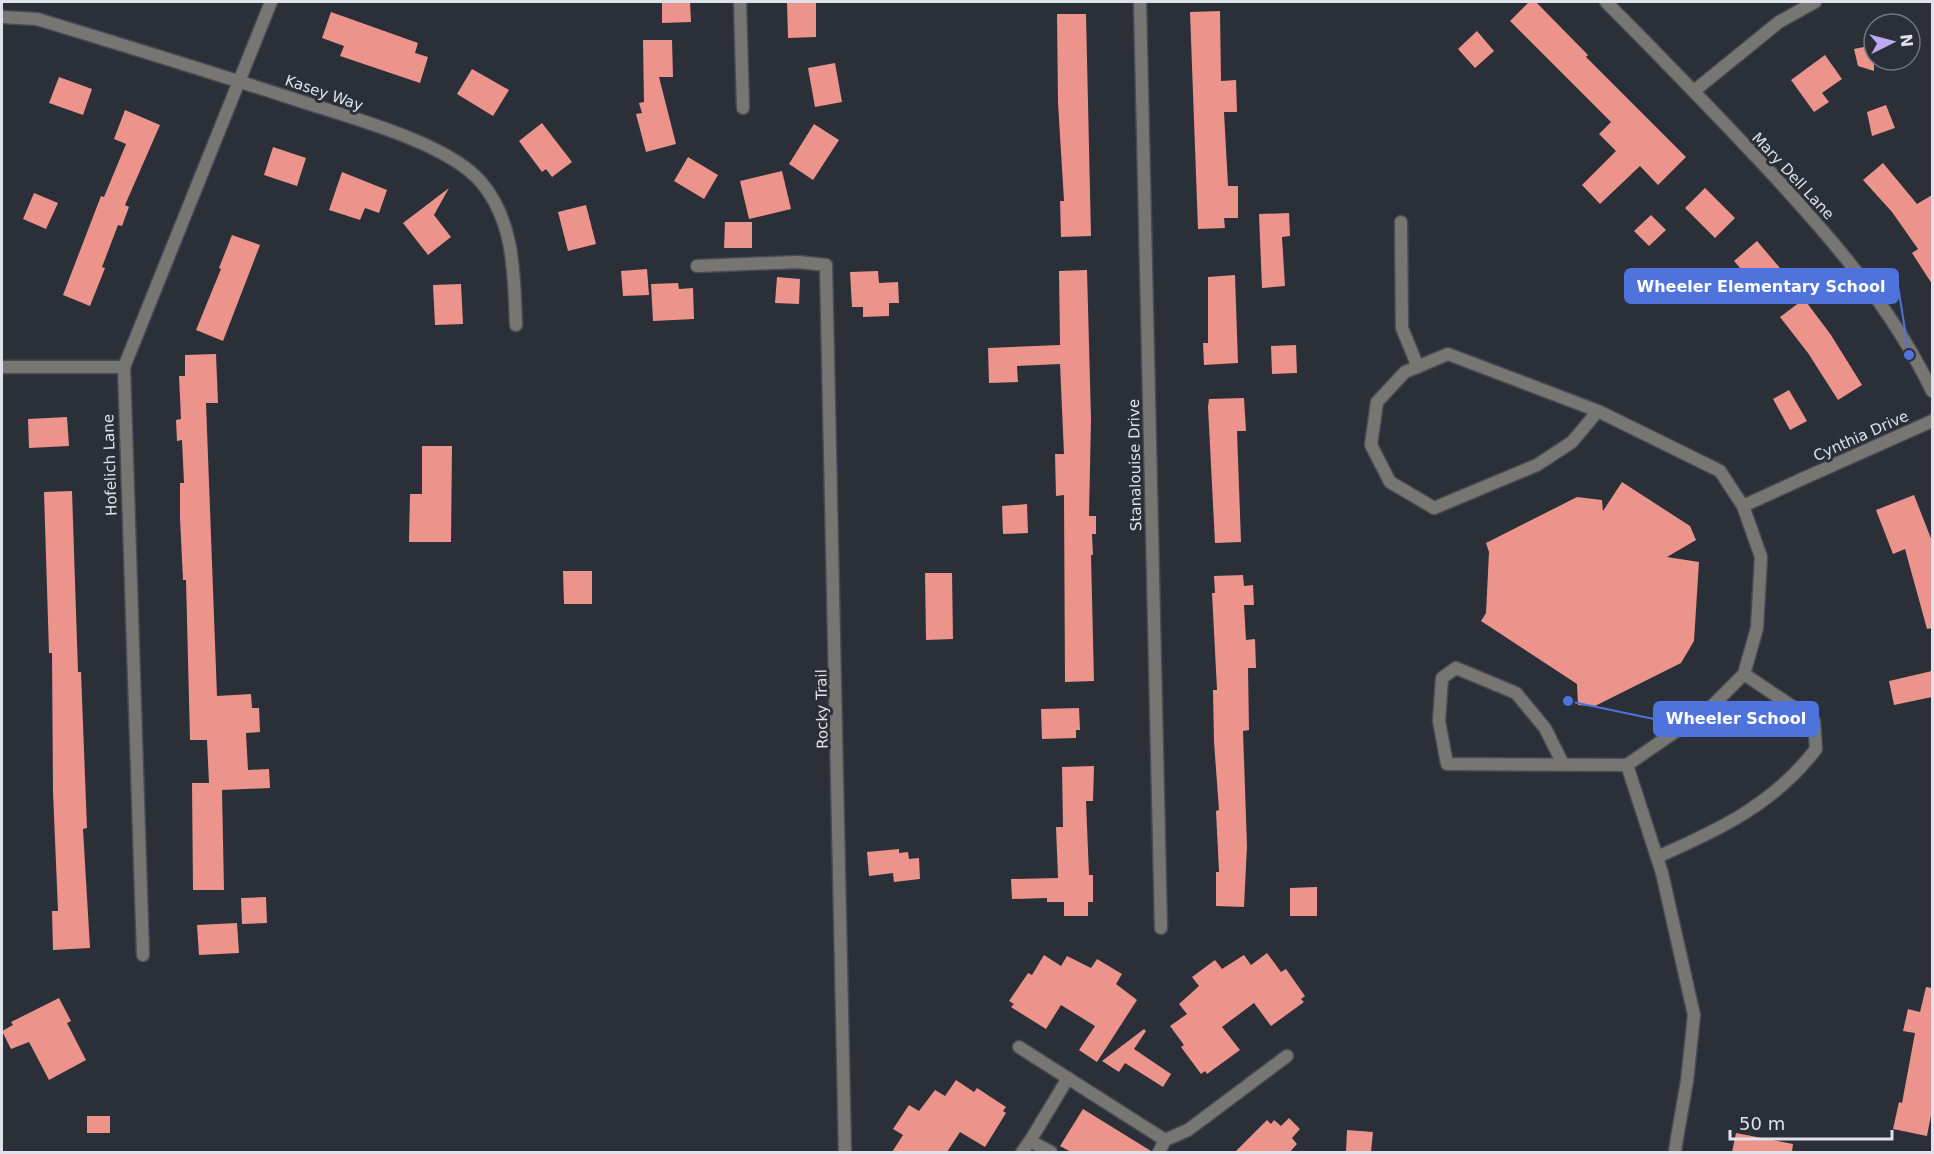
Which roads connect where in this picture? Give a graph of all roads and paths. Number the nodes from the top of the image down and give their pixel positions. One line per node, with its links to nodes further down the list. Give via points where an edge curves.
1 (271, 2): 7 (street, Hofelich Lane)
2 (740, 2): 9 (street)
3 (1140, 2): 24 (street, Stanalouise Drive)
4 (1606, 2): 8 (street, Mary Dell Lane)
5 (1815, 2): 8 (street, via 1779,22)
6 (2, 17): 7 (street, Kasey Way, via 37,19)
7 (239, 81): 12 (street, Kasey Way, via 440,150 470,171 493,199 509,241); 14 (street, Hofelich Lane)
8 (1694, 91): 16 (street, Mary Dell Lane, via 1837,246 1874,294)
9 (743, 108)
10 (1401, 222): 15 (street, via 1402,328)
11 (697, 266): 31 (street, Rocky Trail, via 798,262 826,265)
12 (516, 325)
13 (2, 367): 14 (street)
14 (124, 367): 25 (street, Hofelich Lane)
15 (1418, 367): 17 (street, via 1448,354); 17 (street, via 1405,372 1377,402 1371,445 1390,482 1434,508 1537,465 1572,442)
16 (1932, 391)
17 (1598, 411): 19 (street, via 1720,471)
18 (1932, 421): 19 (street, Cynthia Drive)
19 (1743, 506): 20 (street, via 1761,557 1757,628)
20 (1744, 674): 22 (street, via 1711,707); 23 (street, via 1814,721 1816,749 1773,796 1688,844)
21 (1563, 764): 21 (street, via 1447,764 1439,721 1442,678 1456,668 1516,693 1545,728); 22 (street)
22 (1627, 765): 23 (street)
23 (1656, 857): 35 (street, via 1694,1015)
24 (1161, 928)
25 (143, 955)
26 (1018, 1047): 28 (street)
27 (1287, 1056): 29 (street, via 1188,1130)
28 (1068, 1078): 29 (street); 30 (street)
29 (1165, 1140): 34 (street)
30 (1030, 1141): 32 (street); 33 (street)
31 (845, 1152)
32 (1022, 1152)
33 (1051, 1152)
34 (1159, 1152)
35 (1675, 1152)

